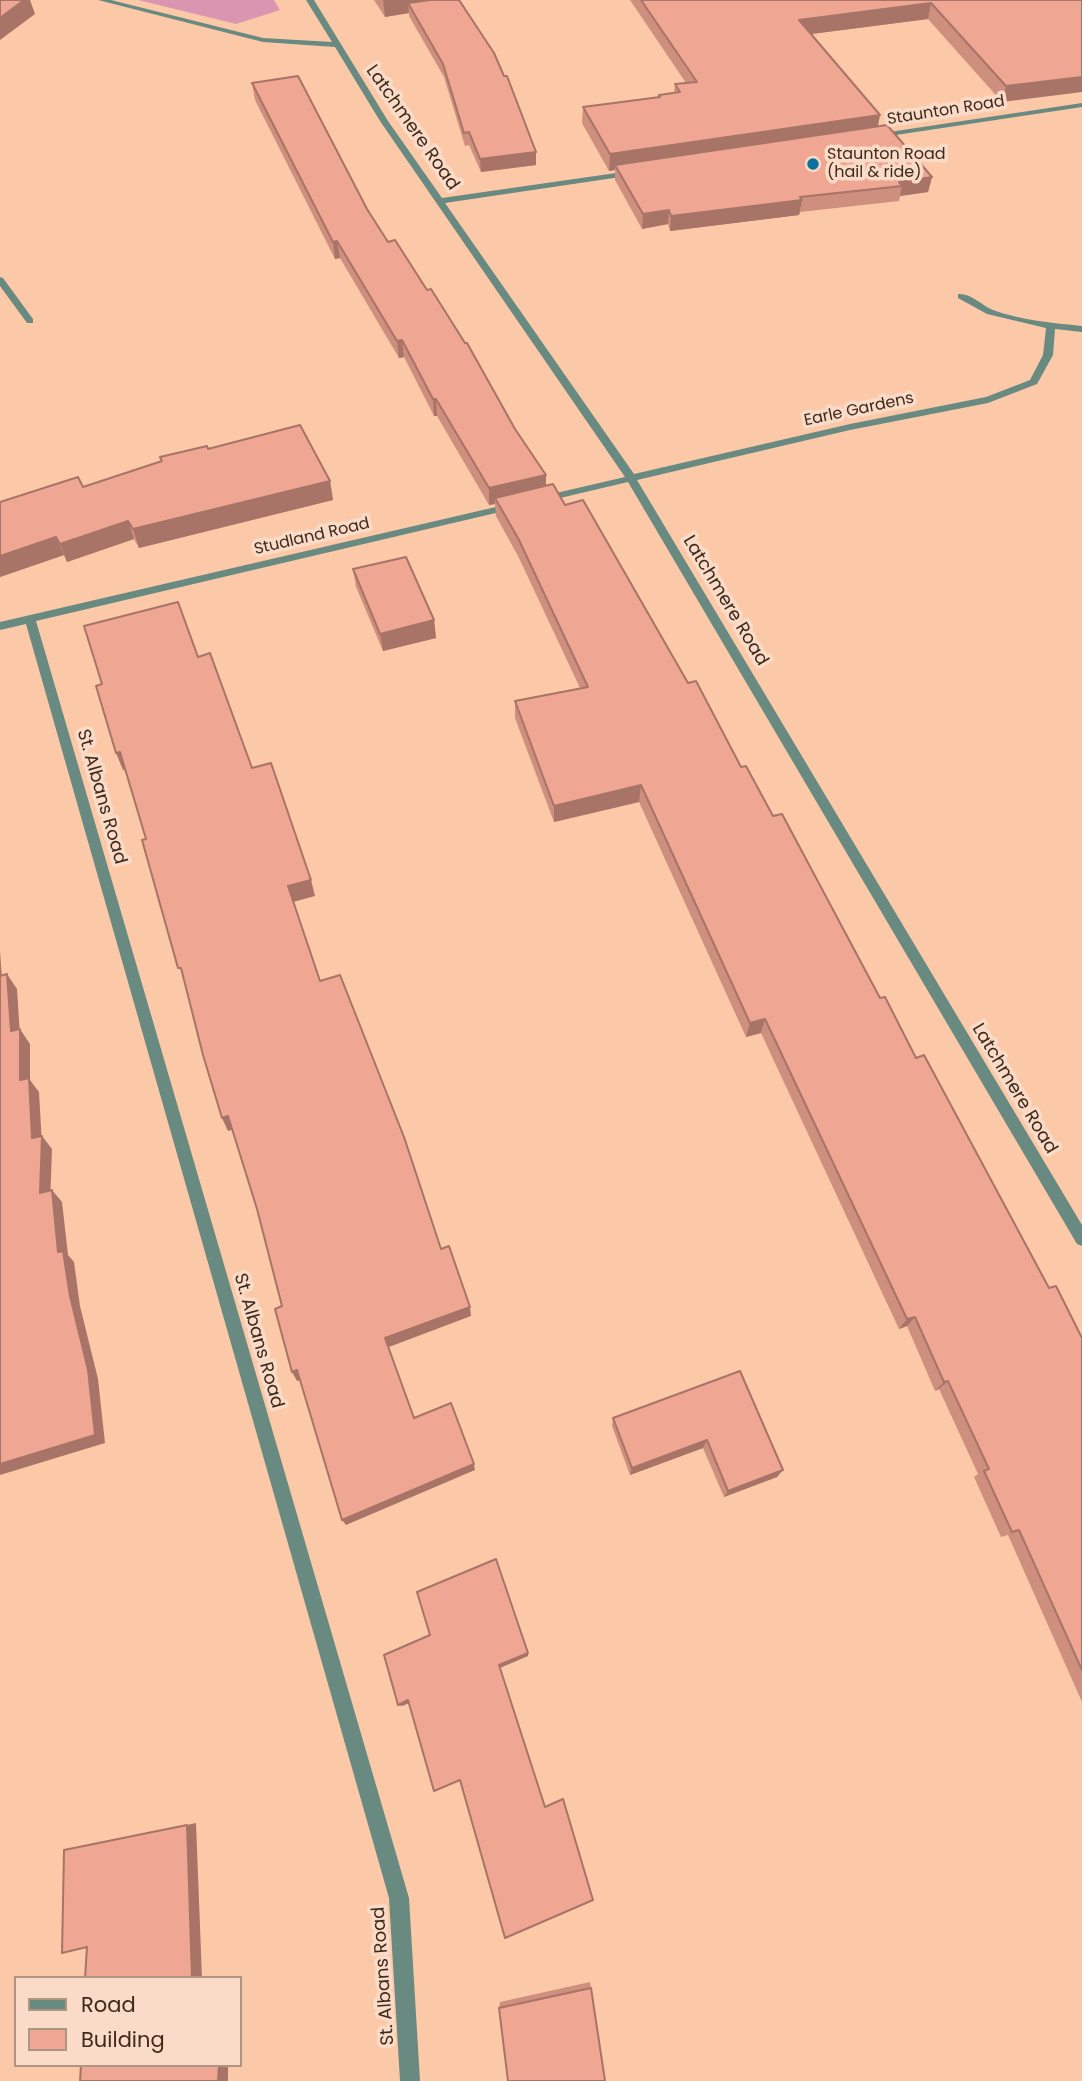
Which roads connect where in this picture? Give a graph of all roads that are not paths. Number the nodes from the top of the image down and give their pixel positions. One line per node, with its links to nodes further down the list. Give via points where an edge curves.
1 (102, 0): 3 (street, via 263,40)
2 (310, 0): 3 (street, Latchmere Road)
3 (337, 45): 7 (street, Latchmere Road)
4 (1082, 105): 5 (street, Staunton Road)
5 (868, 137)
6 (649, 170): 7 (street)
7 (441, 201): 13 (street, Latchmere Road)
8 (0, 280): 10 (street)
9 (961, 296): 11 (street, via 990,312)
10 (30, 321)
11 (1051, 326): 12 (street); 13 (street, Earle Gardens, via 1048,355 1034,382 988,400)
12 (1082, 329)
13 (631, 478): 14 (street); 18 (street, Latchmere Road)
14 (531, 501)
15 (519, 504): 16 (street, Studland Road)
16 (30, 619): 17 (street, Studland Road); 19 (street, St. Albans Road, via 399,1898)
17 (0, 626)
18 (1082, 1239)
19 (410, 2081)

